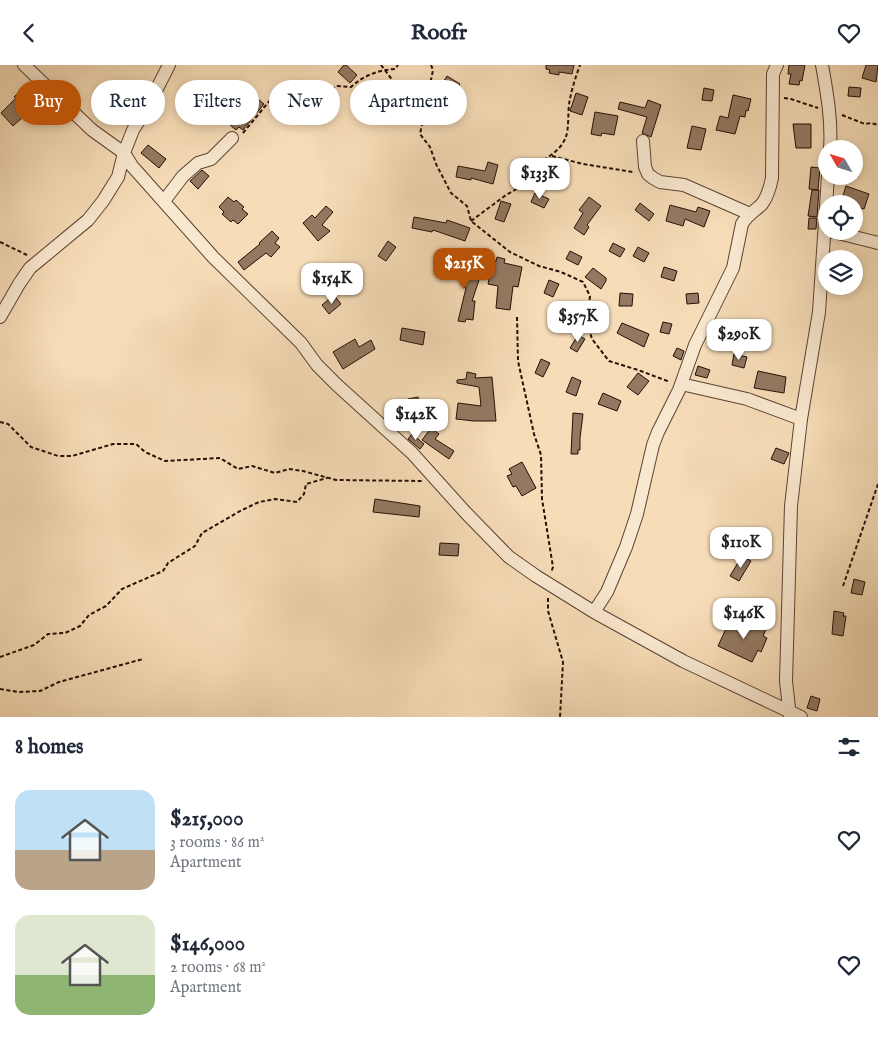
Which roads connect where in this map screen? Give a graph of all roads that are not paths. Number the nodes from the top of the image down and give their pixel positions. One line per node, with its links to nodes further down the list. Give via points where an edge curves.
1 (24, 65): 8 (street, via 92,129)
2 (169, 65): 8 (street)
3 (777, 65): 10 (street, via 773,73 772,178 762,204)
4 (822, 65): 6 (street, via 830,112)
5 (232, 138): 9 (street, via 211,159 198,163 183,176)
6 (830, 140)
7 (643, 141): 10 (street, via 648,174 660,182 684,185)
8 (124, 153): 9 (street); 14 (street, via 118,177 88,220 39,259 18,284)
9 (164, 201): 17 (street, via 213,257 300,343 317,365 412,453 509,557)
10 (750, 214): 15 (street, via 742,224 733,269 695,345)
11 (863, 239): 13 (street)
12 (826, 240): 16 (street, via 819,313)
13 (878, 243)
14 (0, 317)
15 (680, 387): 16 (street, via 747,399); 17 (street, via 653,445 626,547 607,592)
16 (801, 419): 18 (street, via 791,514 786,681)
17 (594, 612): 18 (street)
18 (789, 714): 19 (street)
19 (801, 717)

